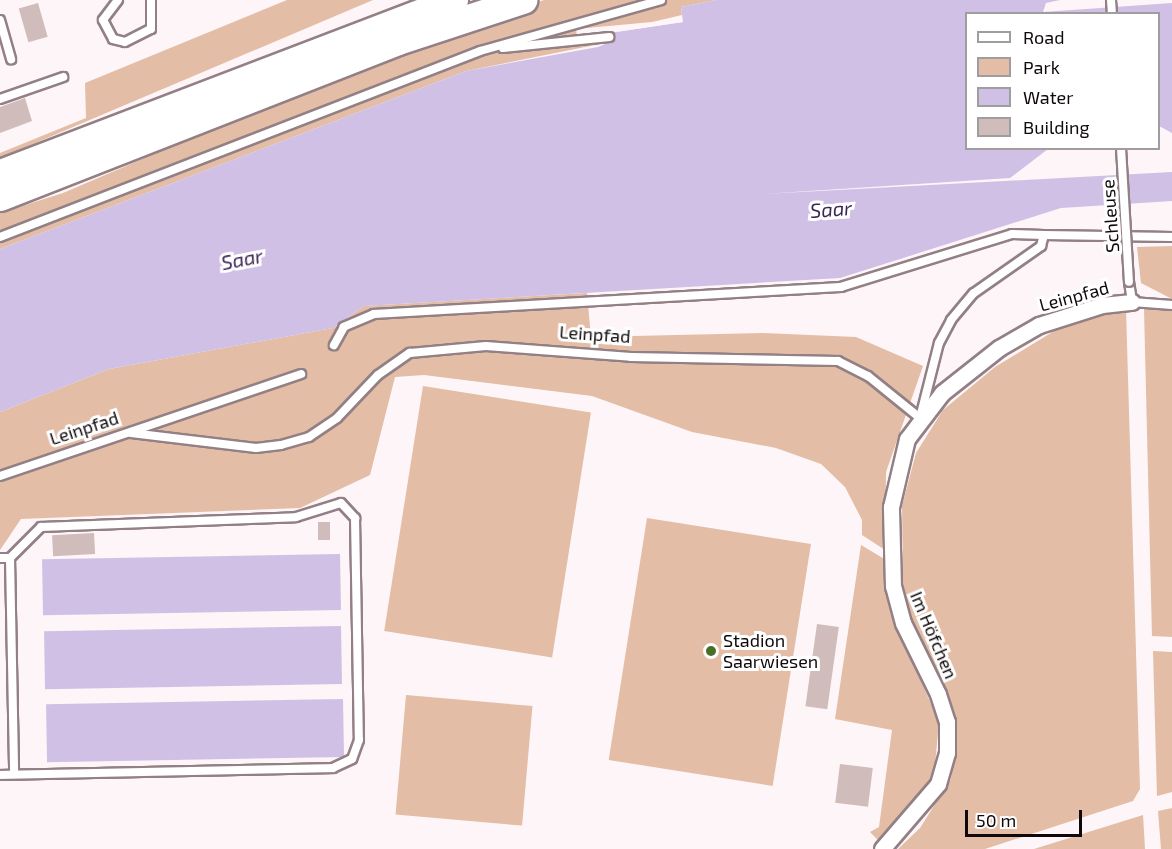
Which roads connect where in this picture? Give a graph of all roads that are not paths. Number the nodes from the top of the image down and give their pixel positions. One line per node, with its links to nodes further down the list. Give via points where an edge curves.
1 (118, 0): 2 (lane, via 103,20 113,39 125,42 151,29)
2 (151, 0)
3 (454, 0): 13 (highway)
4 (523, 0): 14 (highway, via 398,41)
5 (661, 0): 8 (lane)
6 (0, 20): 9 (lane)
7 (609, 37): 8 (lane)
8 (480, 51): 16 (lane)
9 (11, 59)
10 (63, 77): 11 (lane)
11 (0, 99)
12 (1121, 150): 18 (lane, Schleuse, bridge)
13 (0, 173)
14 (0, 197)
15 (1044, 235): 17 (lane); 20 (lane, via 1012,234 841,287 374,314 344,327); 22 (lane, via 1041,246 974,294 951,320 939,343)
16 (0, 237)
17 (1172, 237)
18 (1132, 302): 19 (lane, Leinpfad); 22 (street, Leinpfad, via 1102,305 1039,325 990,355)
19 (1172, 305)
20 (334, 345)
21 (301, 374): 23 (lane)
22 (920, 418): 23 (lane, Leinpfad, via 868,376 838,361 631,357 486,346 410,353 378,375 337,418 309,437 281,445 256,448); 29 (street, Im Höfchen, via 896,471 893,586 903,623 938,694 947,722 947,753 938,784)
23 (131, 433): 24 (lane, Leinpfad)
24 (0, 476)
25 (0, 558): 26 (lane)
26 (10, 558): 27 (lane); 27 (lane, via 41,527 296,517 331,503 349,507 355,518 358,740 352,759 333,768)
27 (14, 774): 28 (lane)
28 (0, 775)
29 (882, 849)

